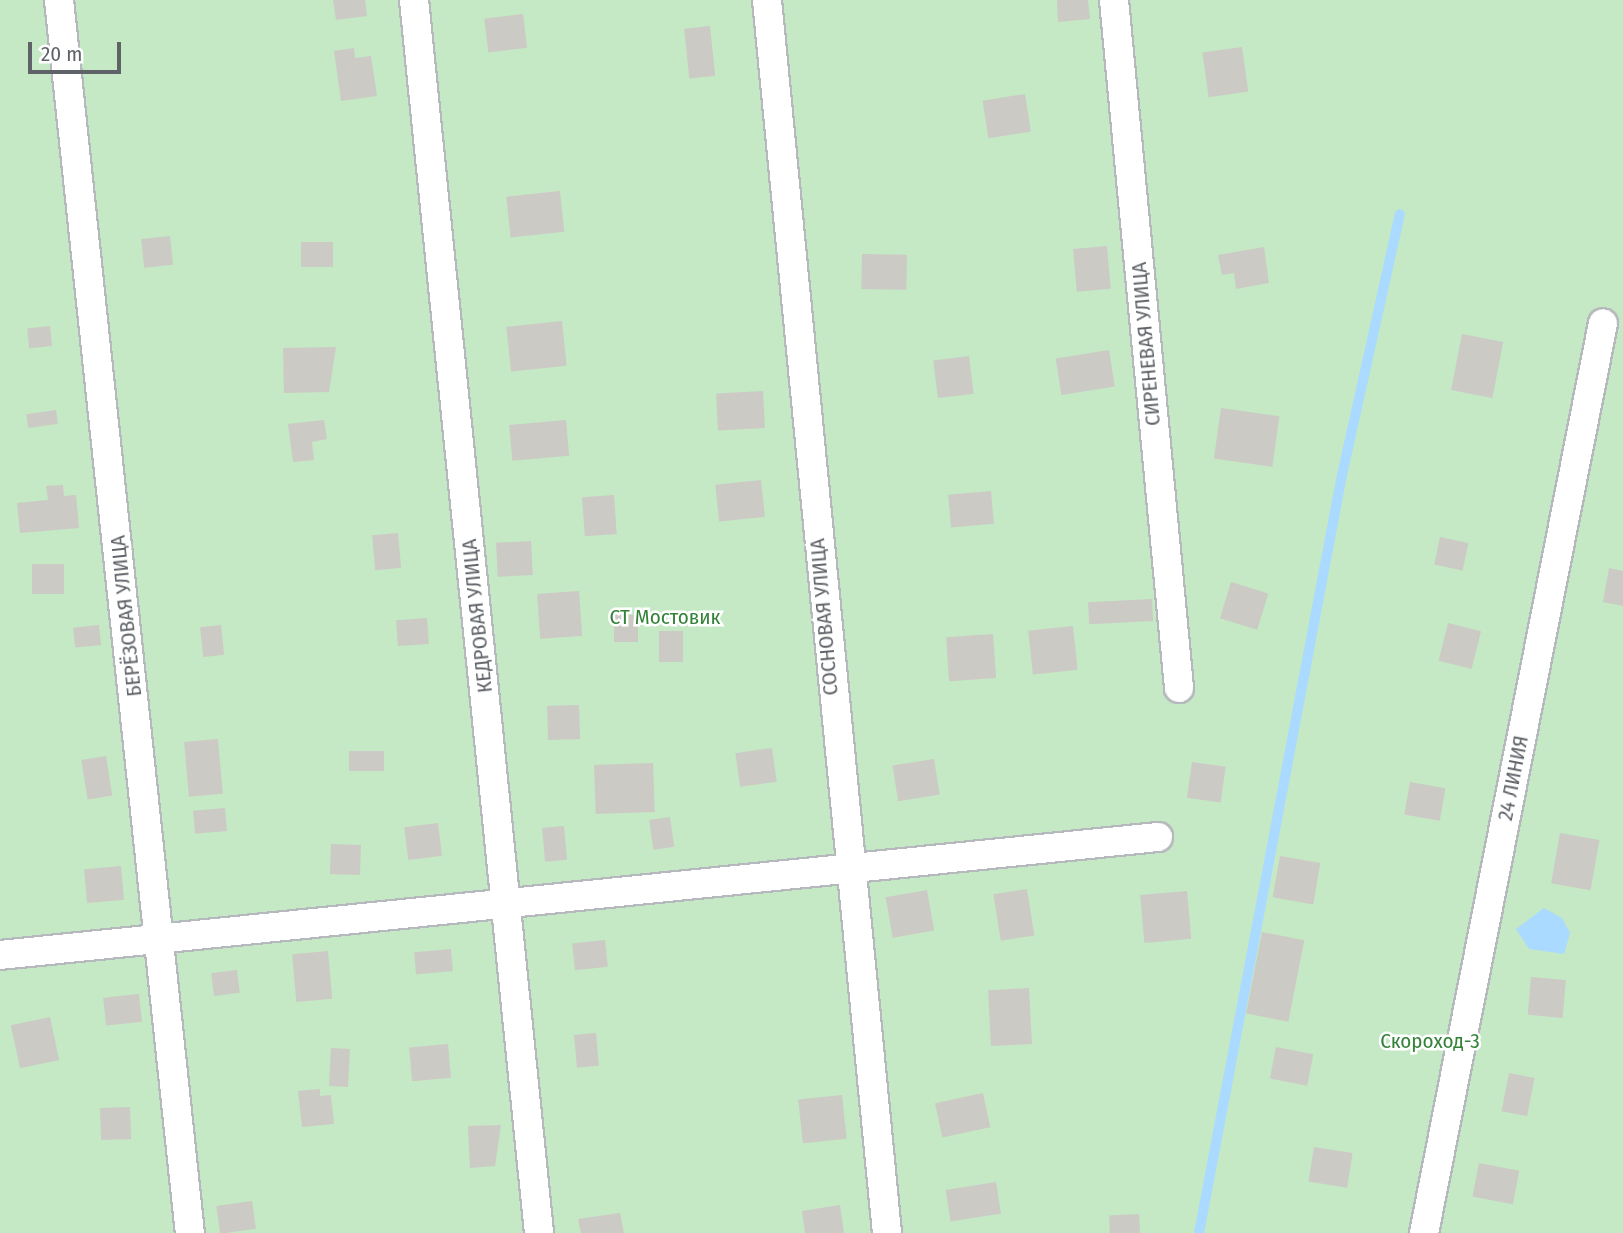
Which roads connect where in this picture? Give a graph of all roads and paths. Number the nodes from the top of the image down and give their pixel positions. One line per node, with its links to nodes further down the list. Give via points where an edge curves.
1 (59, 0): 10 (street, БЕРЁЗОВАЯ УЛИЦА)
2 (414, 0): 9 (street, КЕДРОВАЯ УЛИЦА)
3 (767, 0): 8 (street, СОСНОВАЯ УЛИЦА)
4 (1114, 0): 6 (street, СИРЕНЕВАЯ УЛИЦА)
5 (1603, 323): 15 (street, 24 ЛИНИЯ)
6 (1179, 688)
7 (1158, 837): 8 (street)
8 (848, 868): 9 (street); 14 (street, СОСНОВАЯ УЛИЦА)
9 (507, 903): 10 (street); 13 (street, КЕДРОВАЯ УЛИЦА)
10 (160, 938): 11 (street); 12 (street, БЕРЁЗОВАЯ УЛИЦА)
11 (0, 955)
12 (190, 1233)
13 (539, 1233)
14 (887, 1233)
15 (1424, 1233)

